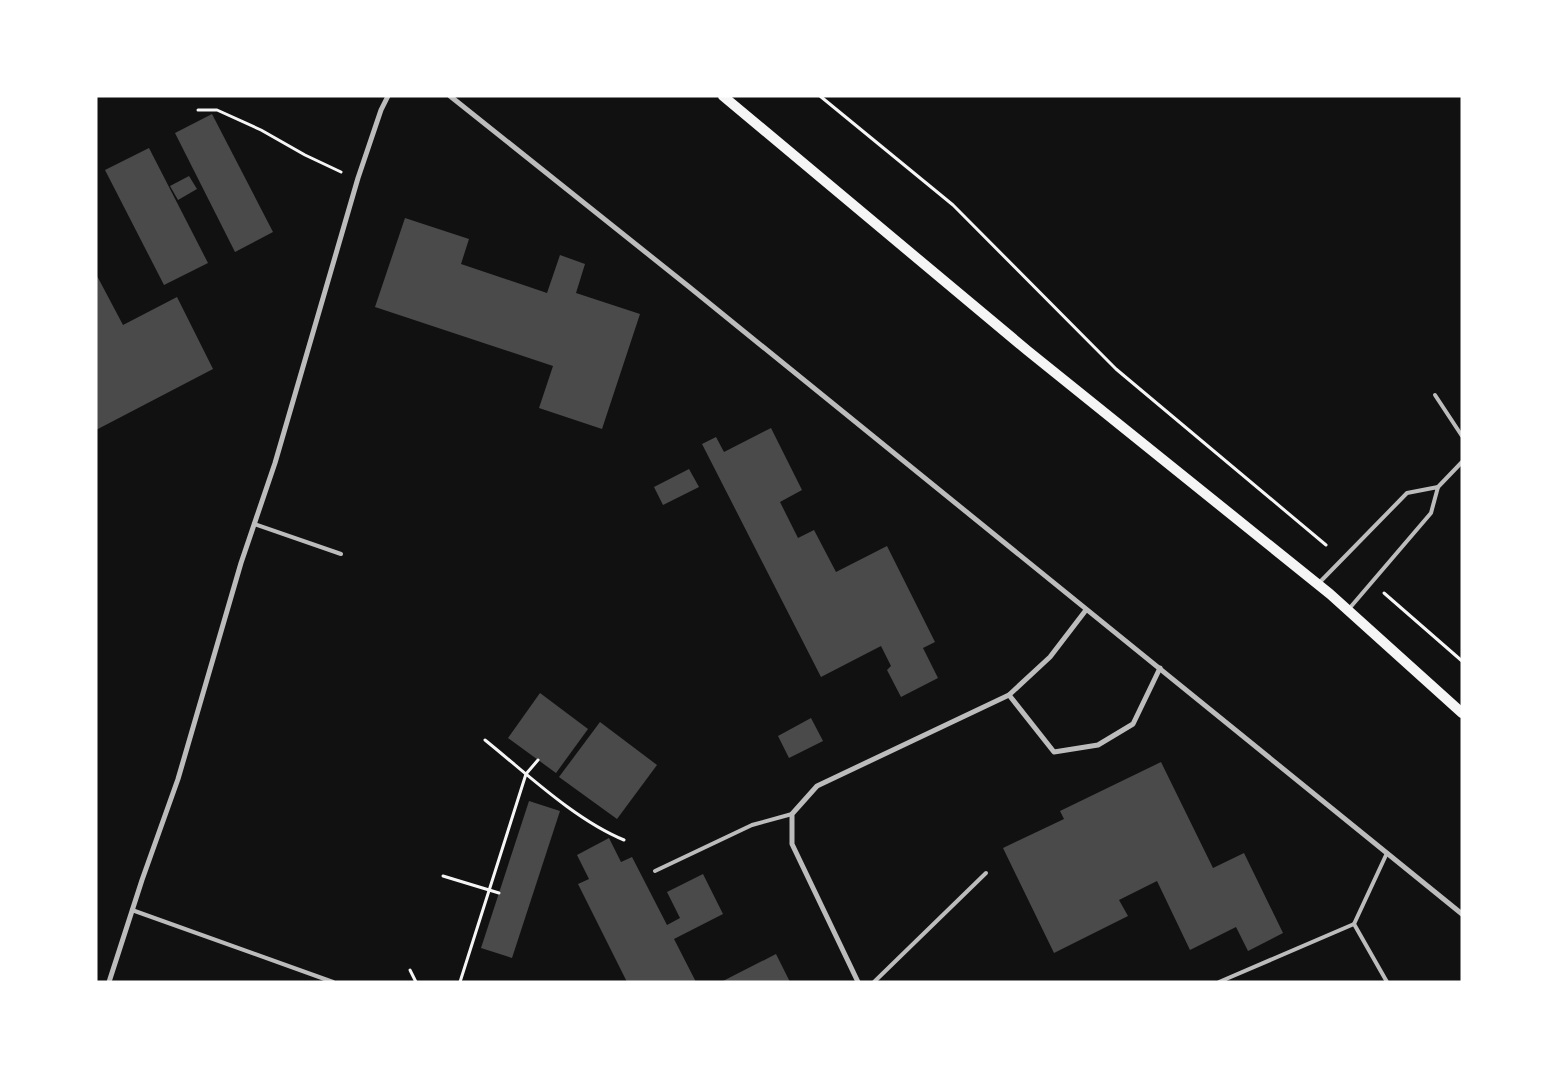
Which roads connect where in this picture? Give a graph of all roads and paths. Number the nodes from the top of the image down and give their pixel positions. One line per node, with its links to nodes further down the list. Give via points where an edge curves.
1 (388, 96): 11 (street, via 358,178 275,463)
2 (450, 96): 16 (street)
3 (723, 96): 14 (main road, via 1028,351)
4 (820, 96): 12 (path, via 952,204 1116,370)
5 (198, 110): 6 (path, via 217,110)
6 (341, 172)
7 (1435, 394): 8 (lane)
8 (1462, 436)
9 (1462, 462): 10 (lane)
10 (1438, 488): 14 (lane, via 1407,493); 17 (lane, via 1431,513)
11 (254, 524): 13 (lane); 33 (street, via 178,778)
12 (1326, 545)
13 (340, 554)
14 (1318, 584): 17 (main road)
15 (1384, 593): 18 (path)
16 (1086, 610): 19 (street); 20 (street, via 1050,657)
17 (1348, 610): 21 (main road)
18 (1462, 661)
19 (1160, 668): 20 (street, via 1133,724 1098,745 1054,752); 27 (street)
20 (1009, 694): 25 (street, via 817,786)
21 (1462, 712)
22 (486, 740): 24 (path)
23 (538, 760): 24 (path)
24 (526, 774): 26 (path, via 590,822); 31 (path)
25 (792, 814): 28 (lane, via 752,825); 41 (street, via 792,844)
26 (624, 840)
27 (1387, 853): 34 (street); 35 (lane)
28 (655, 871)
29 (986, 873): 42 (lane)
30 (443, 876): 31 (path)
31 (489, 890): 32 (path); 40 (path)
32 (499, 893)
33 (132, 910): 37 (street); 38 (lane)
34 (1462, 914)
35 (1354, 924): 43 (lane); 44 (lane)
36 (410, 970): 39 (path)
37 (109, 982)
38 (333, 982)
39 (416, 982)
40 (460, 982)
41 (858, 982)
42 (874, 982)
43 (1219, 982)
44 (1387, 982)

